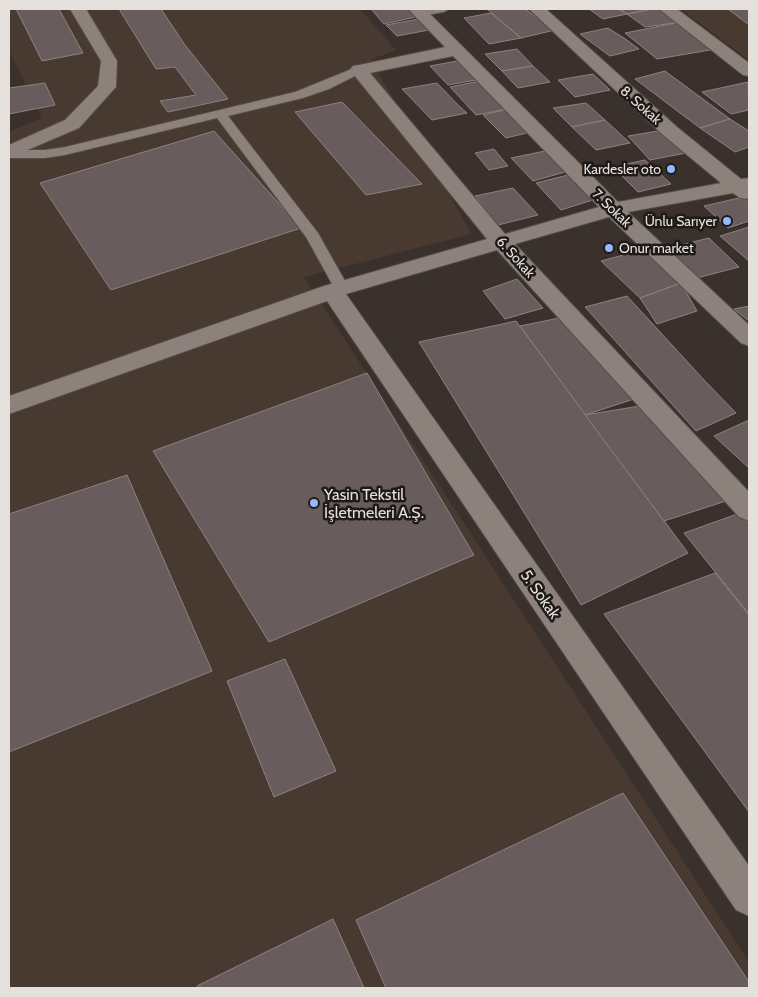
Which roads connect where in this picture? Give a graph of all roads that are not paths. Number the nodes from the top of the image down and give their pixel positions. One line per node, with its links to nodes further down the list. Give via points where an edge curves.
1 (78, 9): 10 (street, via 109,61 107,87 72,124)
2 (444, 9): 5 (lane)
3 (536, 9): 11 (street, 8. Sokak, via 670,131)
4 (667, 9): 8 (street)
5 (418, 11): 6 (street, 7. Sokak)
6 (457, 50): 7 (street); 12 (street, 7. Sokak)
7 (359, 70): 9 (lane, via 300,95); 13 (street, 6. Sokak)
8 (749, 71)
9 (220, 114): 10 (lane, via 65,151); 14 (lane, via 312,236)
10 (9, 153)
11 (745, 189): 12 (street)
12 (613, 209): 13 (street); 15 (street, 7. Sokak)
13 (502, 243): 14 (street); 17 (street, 6. Sokak)
14 (337, 290): 16 (street); 18 (street, 5. Sokak)
15 (749, 338)
16 (9, 406)
17 (749, 510)
18 (749, 897)

